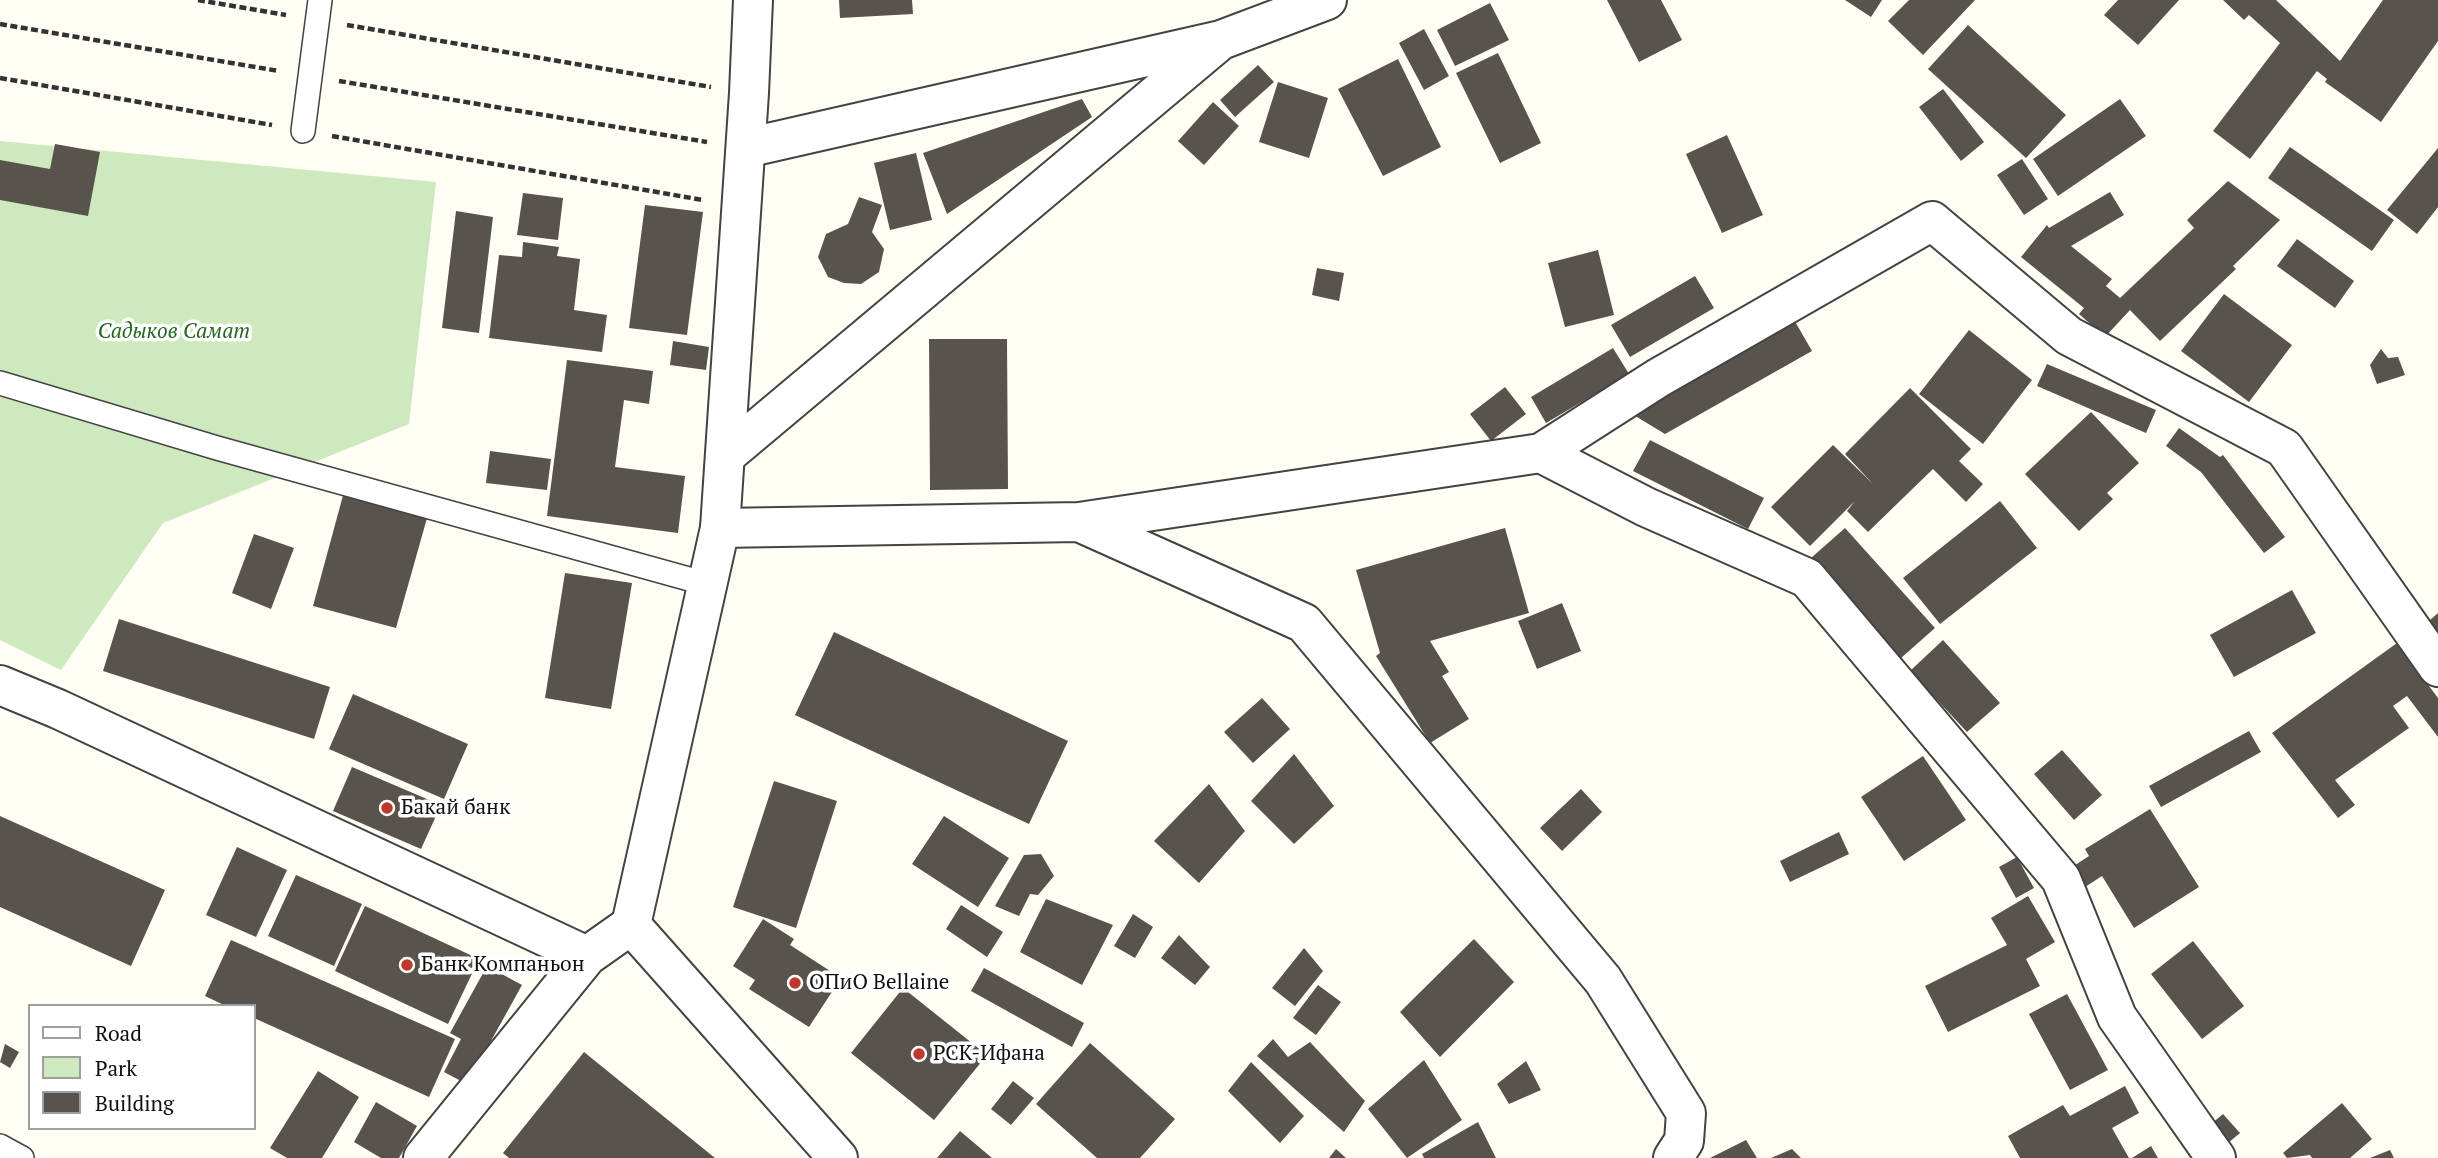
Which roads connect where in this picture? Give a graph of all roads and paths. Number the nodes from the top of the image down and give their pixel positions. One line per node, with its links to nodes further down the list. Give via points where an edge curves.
1 (198, 0): 4 (path)
2 (753, 0): 9 (street)
3 (1326, 0): 6 (street)
4 (319, 10): 7 (lane); 9 (path)
5 (0, 24): 7 (path)
6 (1220, 40): 11 (street); 15 (street)
7 (311, 76): 10 (lane); 11 (path)
8 (0, 78): 10 (path)
9 (749, 93): 11 (street)
10 (303, 131): 12 (path)
11 (746, 148): 12 (street)
12 (741, 207): 15 (street)
13 (0, 383): 18 (lane)
14 (1541, 453): 16 (street); 19 (street, via 1658,378 1931,221 2069,336 2284,448); 28 (street, via 1646,507 1807,578 2061,879 2117,1017)
15 (725, 456): 17 (street)
16 (1079, 522): 17 (street); 27 (street, via 1304,623 1603,980 1686,1113 1684,1141)
17 (720, 527): 18 (street)
18 (707, 584): 21 (street)
19 (2438, 667)
20 (0, 685): 22 (street)
21 (631, 925): 22 (street); 26 (street)
22 (587, 956): 25 (street)
23 (0, 1146): 24 (lane)
24 (22, 1158)
25 (423, 1158)
26 (838, 1158)
27 (1673, 1158)
28 (2216, 1158)

